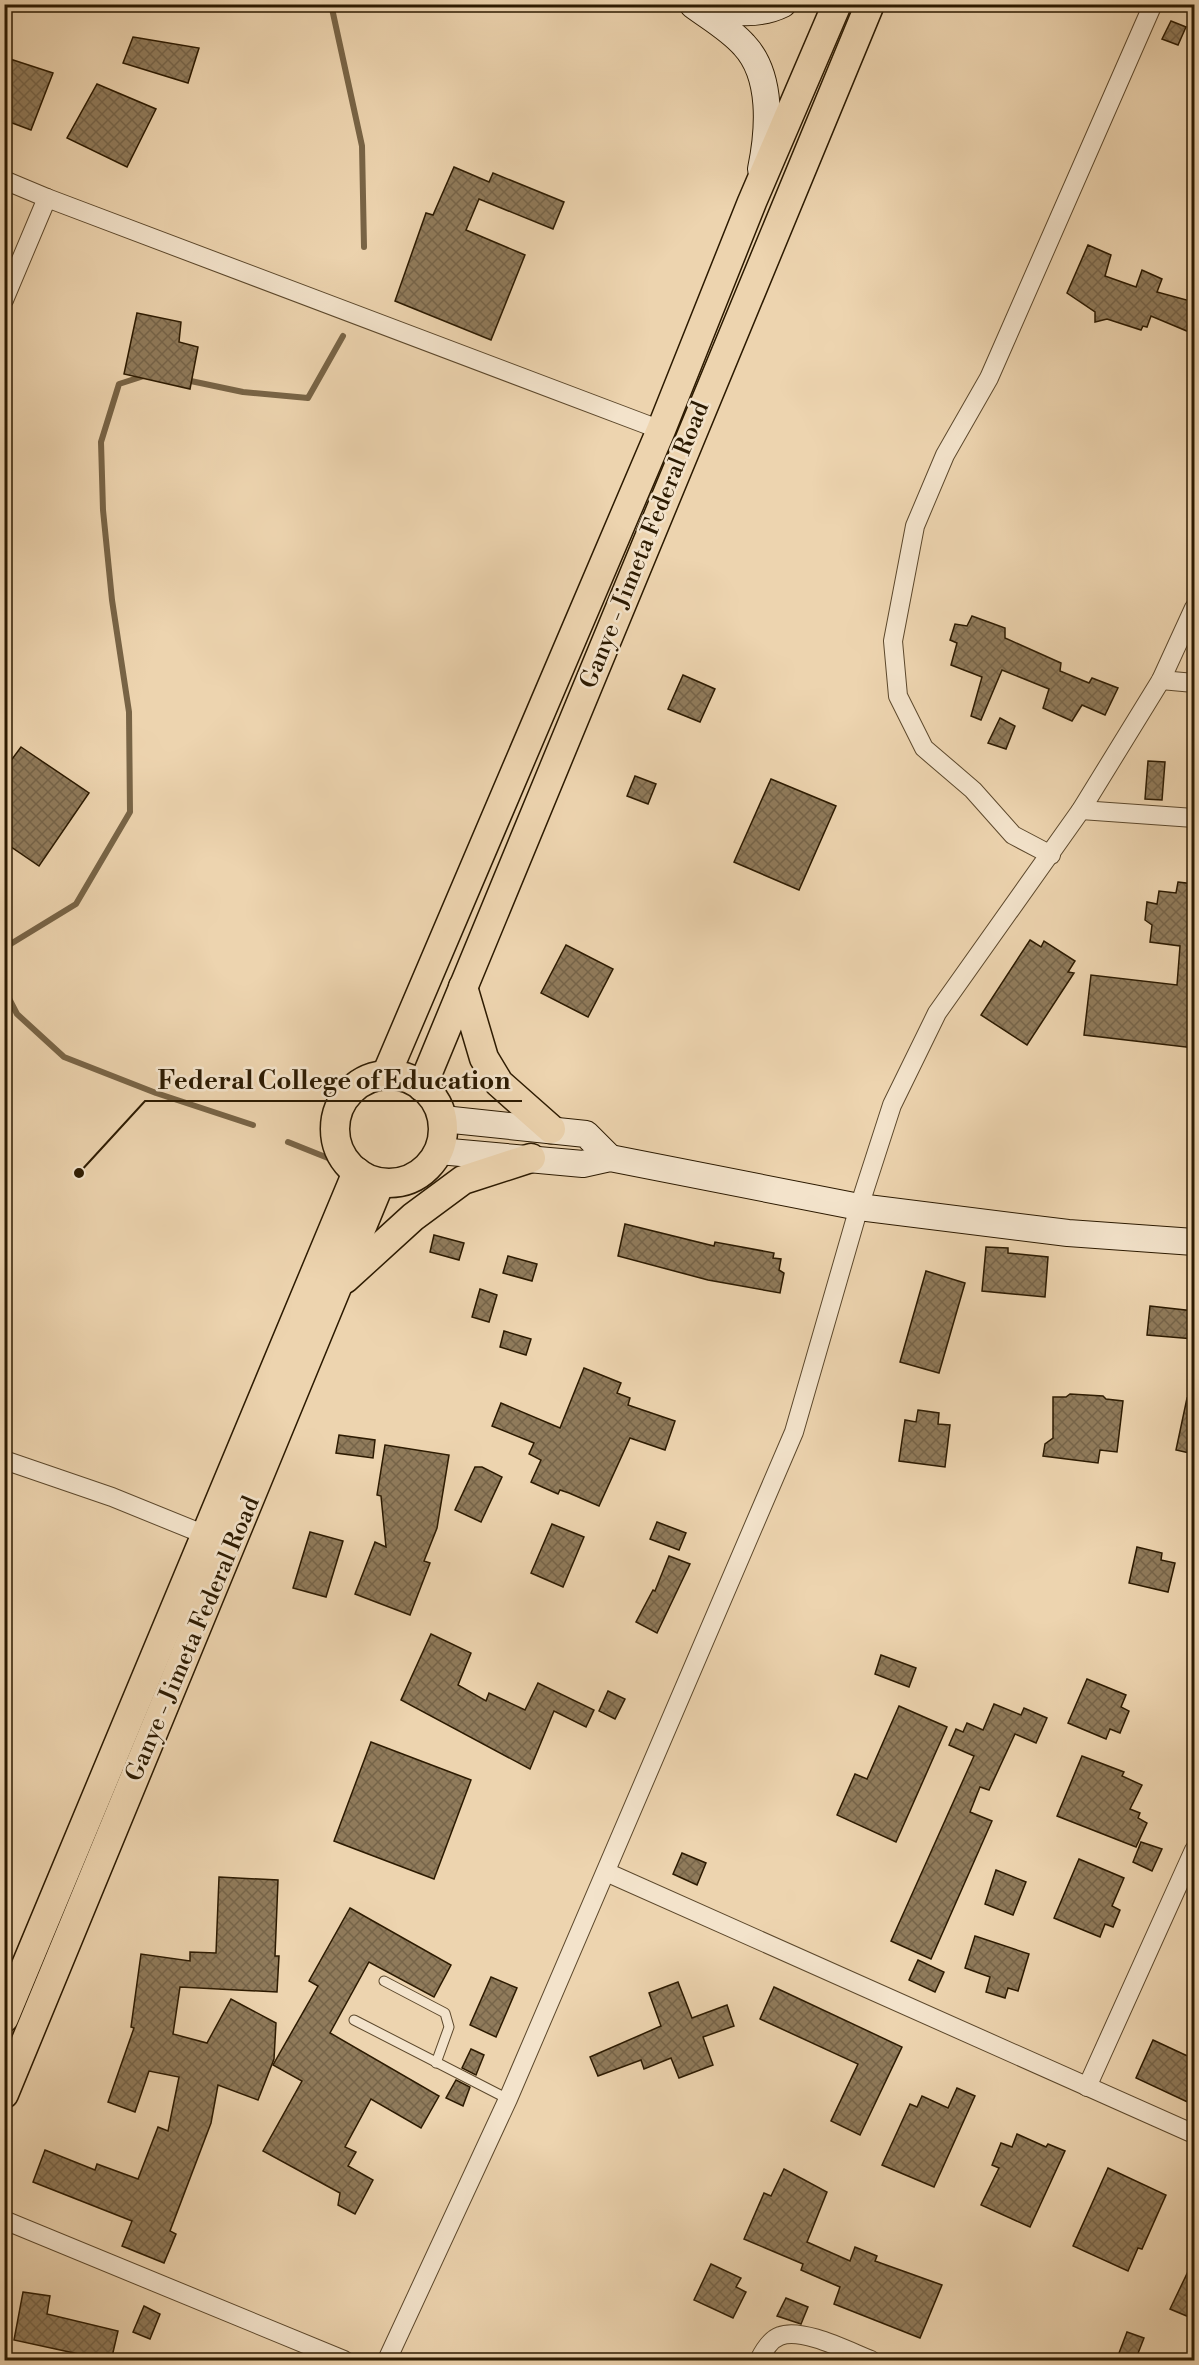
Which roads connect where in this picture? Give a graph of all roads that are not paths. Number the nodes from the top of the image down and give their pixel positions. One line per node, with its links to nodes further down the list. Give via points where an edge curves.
1 (783, 4): 5 (main road, via 759,13)
2 (837, 4): 8 (main road, Ganye - Jimeta Federal Road)
3 (870, 4): 17 (main road, Ganye - Jimeta Federal Road)
4 (1153, 4): 16 (street, via 989,378 945,455 915,526 893,641 898,696 924,748 973,790 1013,835)
5 (692, 5): 8 (main road, via 744,44 760,76 766,98 766,138)
6 (4, 180): 7 (street)
7 (47, 198): 9 (street); 10 (street)
8 (752, 202): 10 (main road, Ganye - Jimeta Federal Road)
9 (4, 300)
10 (661, 430): 18 (main road, Ganye - Jimeta Federal Road)
11 (1194, 608): 12 (street)
12 (1161, 680): 13 (street); 14 (street)
13 (1194, 683)
14 (1081, 810): 15 (street); 16 (street)
15 (1194, 818)
16 (1052, 855): 26 (street, via 937,1013 892,1105)
17 (463, 987): 19 (main road, Ganye - Jimeta Federal Road); 21 (main road, via 484,1058 499,1083)
18 (386, 1075): 19 (main road, via 399,1076); 25 (main road, via 351,1091 337,1114 338,1146 347,1163)
19 (423, 1087): 20 (main road)
20 (443, 1119): 21 (main road); 22 (main road)
21 (551, 1129): 24 (main road, via 586,1134)
22 (439, 1151): 23 (main road); 25 (main road, via 428,1167 406,1181)
23 (531, 1158): 24 (main road, via 583,1164); 28 (main road, via 463,1180 413,1217)
24 (610, 1158): 26 (main road)
25 (368, 1177): 28 (main road, Ganye - Jimeta Federal Road); 30 (main road, Ganye - Jimeta Federal Road)
26 (859, 1207): 27 (main road, via 1068,1233); 33 (street, via 794,1432)
27 (1194, 1242)
28 (339, 1285): 31 (main road, Ganye - Jimeta Federal Road)
29 (4, 1460): 30 (street)
30 (204, 1534): 31 (street); 35 (main road, Ganye - Jimeta Federal Road)
31 (232, 1546): 39 (main road, Ganye - Jimeta Federal Road)
32 (1194, 1850): 38 (street)
33 (606, 1872): 38 (street); 40 (street)
34 (384, 1981): 37 (lane, via 445,2013 449,2027)
35 (4, 2018)
36 (354, 2020): 37 (lane)
37 (436, 2063): 40 (lane)
38 (1087, 2087): 41 (street)
39 (4, 2094)
40 (508, 2099): 44 (street)
41 (1194, 2134)
42 (4, 2220): 43 (street)
43 (344, 2361)
44 (387, 2361)
45 (759, 2361): 46 (street, via 763,2351 780,2336 801,2335)
46 (871, 2361)

